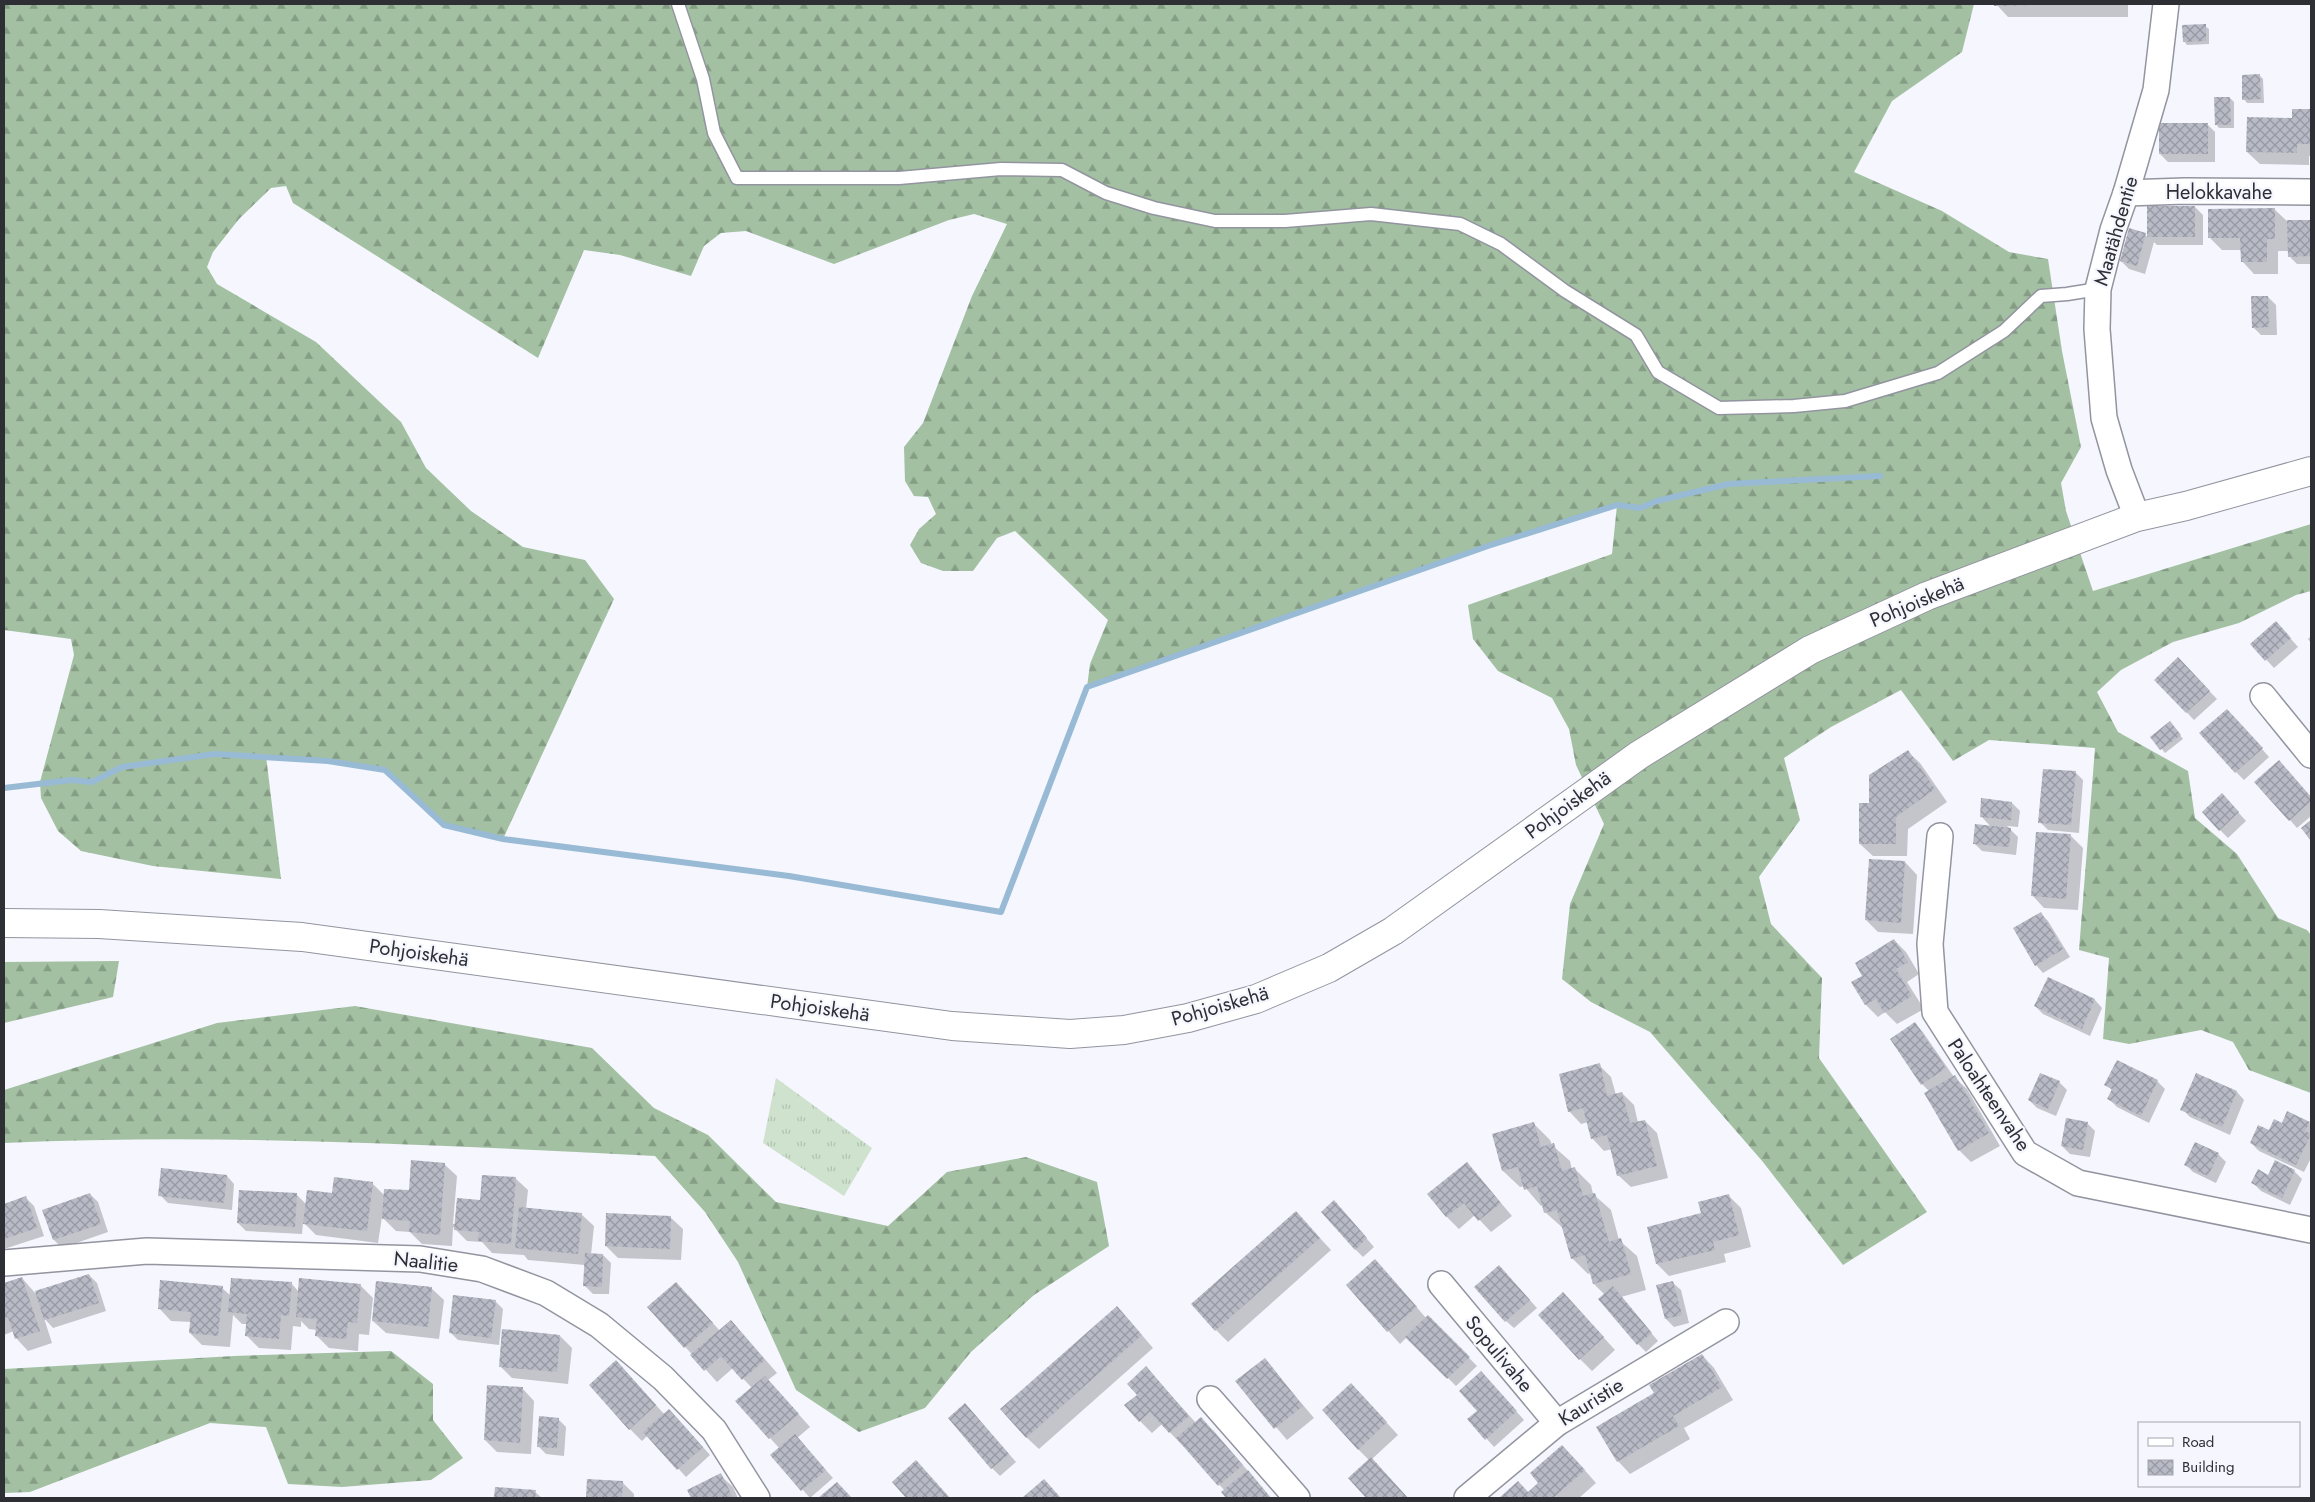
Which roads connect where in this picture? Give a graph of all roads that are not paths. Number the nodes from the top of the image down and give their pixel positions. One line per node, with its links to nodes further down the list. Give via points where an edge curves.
1 (678, 4): 5 (lane, via 703,79 714,133 737,178 899,178 1001,169 1062,170 1106,193 1154,208 1215,221 1285,221 1371,214 1460,224 1501,244 1565,291 1636,335 1658,372 1719,408 1845,401 1938,373 2004,331 2041,296)
2 (2166, 4): 4 (street, Maatähdentie, via 2156,90)
3 (2311, 192): 4 (street, Helokkavahe)
4 (2126, 193): 5 (street, Maatähdentie)
5 (2098, 288): 7 (street, Maatähdentie, via 2097,328 2104,418)
6 (2311, 470): 7 (main road, Pohjoiskehä)
7 (2137, 517): 11 (main road, Pohjoiskehä, via 1927,596 1810,650 1639,755 1385,935 1329,968 1265,996 1188,1018 1124,1030 1070,1034 1023,1032 952,1026 302,937 99,924)
8 (2263, 696): 9 (street)
9 (2311, 755)
10 (1940, 836): 12 (street, Paloahteenvahe, via 1930,944 1935,1012 2025,1154 2078,1183)
11 (4, 923)
12 (2311, 1230)
13 (4, 1263): 18 (street, Naalitie, via 147,1251 420,1259 482,1269 554,1298 599,1325 663,1378 714,1430)
14 (1441, 1284): 17 (street, Sopulivahe)
15 (1726, 1322): 17 (street, Kauristie)
16 (1210, 1399): 19 (street)
17 (1558, 1423): 20 (street, Kauristie)
18 (757, 1498)
19 (1297, 1498)
20 (1467, 1498)

